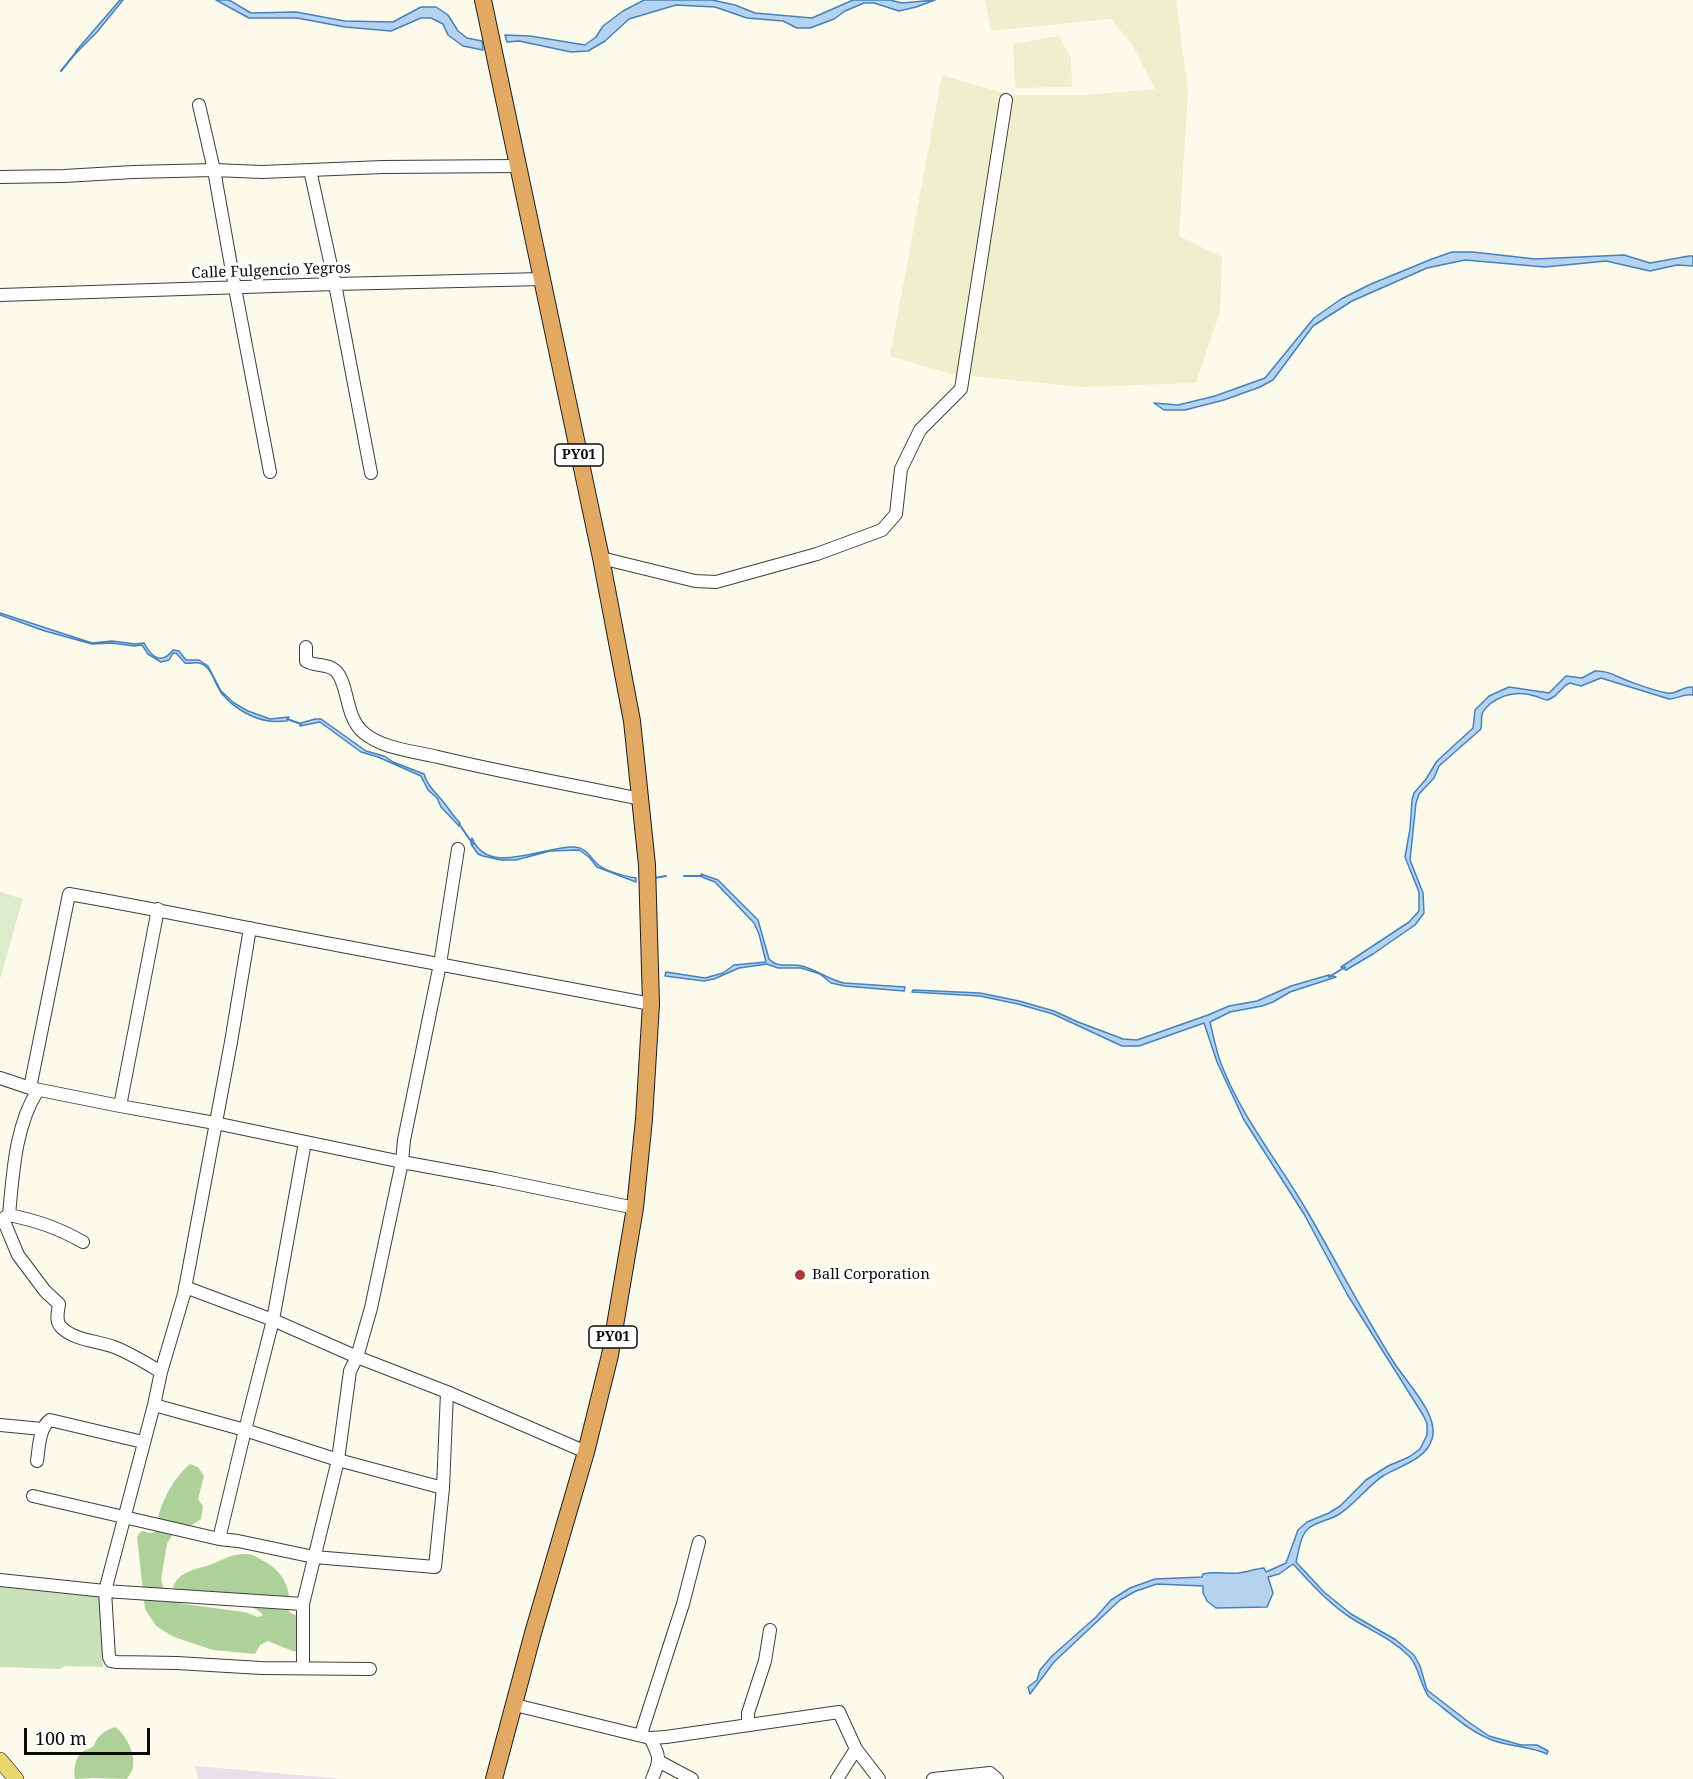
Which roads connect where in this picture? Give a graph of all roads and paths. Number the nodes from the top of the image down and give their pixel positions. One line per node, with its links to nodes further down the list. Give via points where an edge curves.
1 (483, 0): 4 (highway, PY01)
2 (1006, 100): 14 (street, via 961,389 920,430 902,469 896,514 882,530 817,554 716,582 695,581)
3 (199, 105): 5 (street)
4 (517, 166): 6 (street); 8 (highway, PY01)
5 (214, 170): 6 (street); 7 (street); 10 (street)
6 (309, 170): 9 (street)
7 (0, 177)
8 (542, 279): 9 (street, Calle Fulgencio Yegros); 14 (highway, PY01)
9 (335, 284): 10 (street, Calle Fulgencio Yegros); 13 (street)
10 (235, 288): 11 (street, Calle Fulgencio Yegros); 12 (street)
11 (0, 296)
12 (270, 472)
13 (371, 473)
14 (601, 558): 16 (highway, PY01, via 632,721)
15 (306, 647): 16 (street, via 306,661 335,670 354,722 378,741)
16 (641, 799): 21 (highway, PY01)
17 (458, 849): 20 (street)
18 (158, 909): 19 (street); 23 (street, via 69,894); 24 (street)
19 (250, 928): 20 (street); 25 (street)
20 (440, 964): 21 (street); 27 (street)
21 (651, 1004): 28 (highway, PY01)
22 (0, 1078): 23 (street)
23 (34, 1089): 24 (street); 29 (street)
24 (120, 1106): 25 (street)
25 (215, 1123): 26 (street); 31 (street)
26 (305, 1142): 27 (street); 32 (street)
27 (402, 1162): 28 (street); 33 (street)
28 (635, 1208): 41 (highway, PY01, via 610,1355)
29 (4, 1218): 30 (street, via 61,1229); 34 (street, via 18,1255 59,1304 57,1316 62,1328 116,1348)
30 (83, 1242)
31 (185, 1287): 32 (street); 34 (street)
32 (273, 1320): 33 (street); 39 (street)
33 (357, 1357): 35 (street); 43 (street, via 350,1371)
34 (161, 1372): 36 (street)
35 (447, 1392): 41 (street); 44 (street)
36 (154, 1405): 39 (street); 40 (street)
37 (0, 1425): 38 (street)
38 (42, 1429): 40 (street, via 50,1419); 42 (street)
39 (244, 1430): 43 (street); 47 (street)
40 (143, 1442): 46 (street)
41 (586, 1452): 56 (highway, PY01)
42 (37, 1461)
43 (338, 1461): 44 (street); 49 (street)
44 (443, 1488): 49 (street, via 435,1567)
45 (33, 1496): 46 (street)
46 (124, 1517): 47 (street); 51 (street)
47 (219, 1539): 49 (street)
48 (699, 1542): 58 (street)
49 (314, 1557): 52 (street)
50 (0, 1580): 51 (street)
51 (105, 1591): 52 (street); 54 (street, via 111,1661)
52 (303, 1604): 54 (street)
53 (770, 1630): 57 (street)
54 (303, 1668): 55 (street)
55 (370, 1669)
56 (515, 1705): 58 (street); 63 (highway, PY01)
57 (748, 1725): 58 (street, via 666,1737); 59 (street, via 839,1712)
58 (646, 1736): 61 (street, via 657,1750)
59 (856, 1749): 66 (street); 67 (street)
60 (0, 1760): 62 (main road)
61 (660, 1762): 64 (street); 65 (street)
62 (15, 1779)
63 (494, 1779)
64 (652, 1779)
65 (692, 1779)
66 (837, 1779)
67 (879, 1779)
68 (933, 1779): 69 (street, via 990,1773)
69 (998, 1779)

